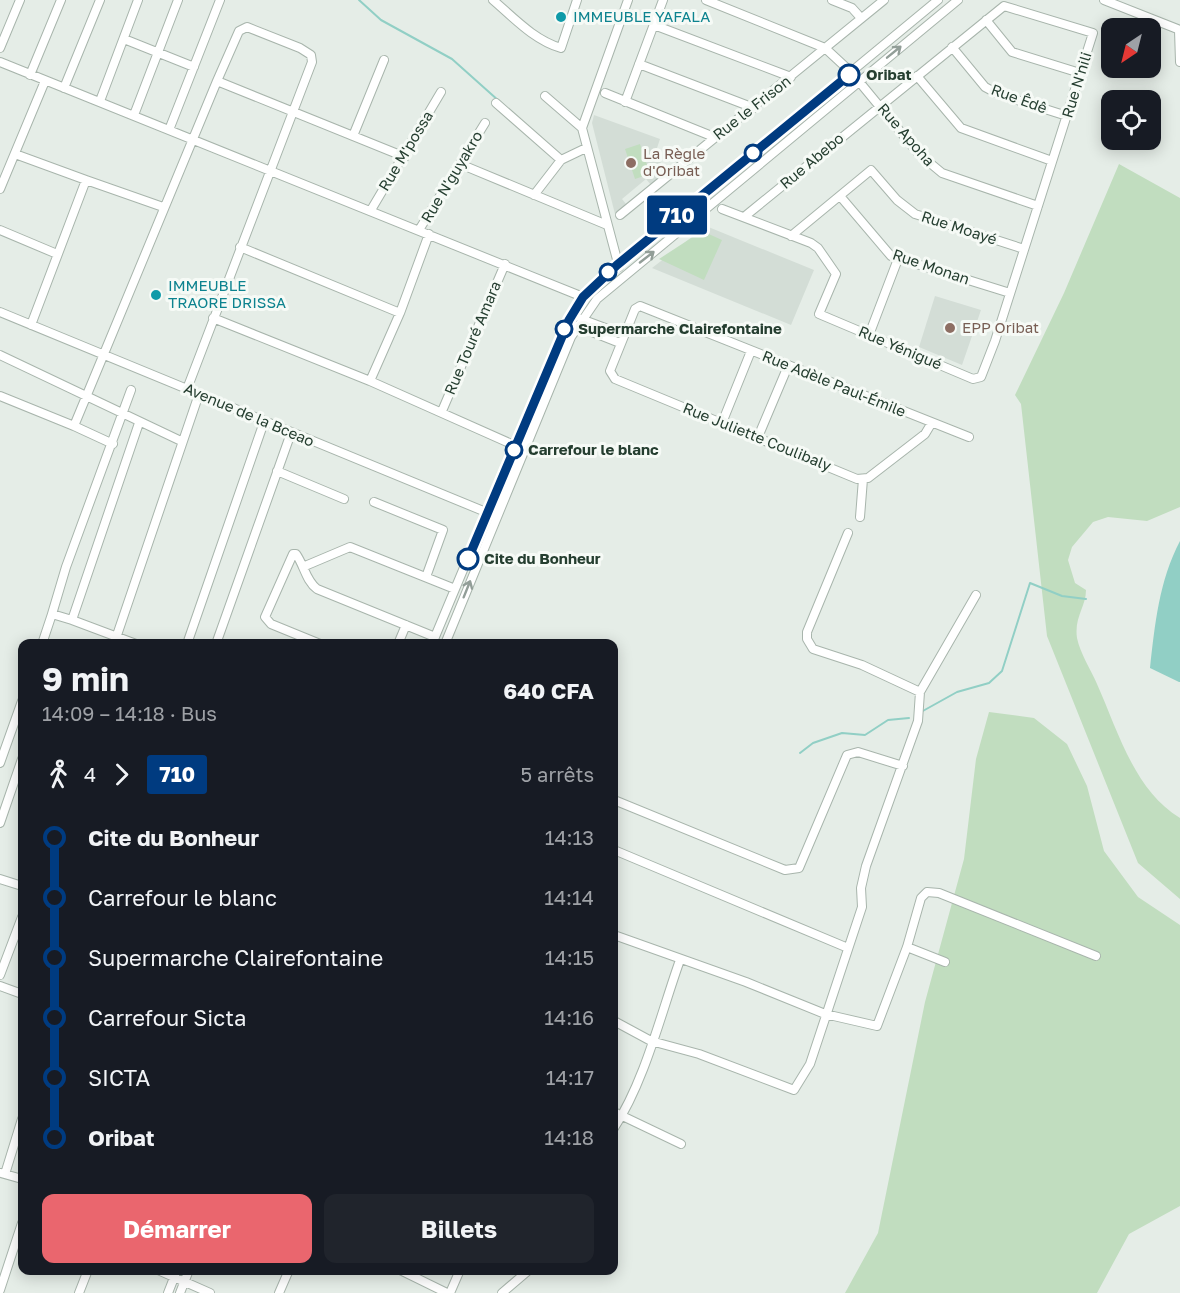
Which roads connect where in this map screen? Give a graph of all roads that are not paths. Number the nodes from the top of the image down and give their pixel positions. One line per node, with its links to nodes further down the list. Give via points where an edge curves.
1 (20, 0): 23 (street)
2 (61, 0): 33 (street)
3 (100, 0): 39 (street)
4 (138, 0): 21 (street)
5 (178, 0): 25 (street)
6 (220, 0): 30 (street)
7 (493, 0): 8 (street, via 529,31 561,48)
8 (577, 0)
9 (663, 0): 19 (street)
10 (706, 0): 24 (street)
11 (832, 0): 17 (street, via 852,8)
12 (884, 0): 17 (street, Rue le Frison)
13 (938, 0): 31 (street)
14 (958, 0): 38 (street, one-way to 14)
15 (1104, 0): 20 (street)
16 (625, 1): 52 (street)
17 (861, 18): 24 (street, Rue le Frison)
18 (986, 20): 22 (street, Rue N'nili); 32 (street, via 1012,52); 32 (street, Rue N'nili, via 1007,5 1093,33)
19 (654, 25): 29 (street); 35 (street)
20 (1180, 30): 28 (street)
21 (124, 39): 25 (street); 43 (street)
22 (952, 47): 34 (street, Rue N'nili); 50 (street, Rue Êdê, via 985,87)
23 (0, 48)
24 (825, 48): 31 (street, Rue Apoha); 35 (street, Rue le Frison)
25 (159, 53): 30 (street); 49 (street)
26 (384, 60): 54 (street)
27 (0, 62): 33 (street)
28 (1180, 62)
29 (639, 64): 44 (street); 47 (street)
30 (194, 67): 53 (street)
31 (852, 73): 38 (street, Rue Apoha); 84 (street)
32 (1080, 73): 50 (street, Rue N'nili)
33 (30, 75): 36 (street)
34 (917, 76): 46 (street, Rue N'nili); 61 (street, via 961,128)
35 (791, 77): 47 (street, Rue le Frison)
36 (45, 81): 39 (street); 58 (street)
37 (217, 81): 48 (street); 48 (street, via 239,31 247,27 300,48 310,55 312,62); 56 (street)
38 (859, 81): 46 (street, Rue Apoha); 85 (street, one-way to 38)
39 (64, 88): 43 (street)
40 (441, 92): 59 (street, Rue M'possa)
41 (604, 93): 44 (street)
42 (544, 96): 52 (street)
43 (100, 101): 49 (street)
44 (625, 102): 55 (street)
45 (496, 103): 60 (street)
46 (880, 105): 68 (street, Rue Apoha, via 918,153 942,173); 73 (street, Rue Abebo)
47 (754, 108): 55 (street, Rue le Frison)
48 (294, 112): 54 (street); 63 (street)
49 (134, 115): 53 (street)
50 (1067, 116): 61 (street, Rue N'nili)
51 (484, 123): 62 (street, Rue N'guyakro)
52 (582, 128): 57 (street)
53 (169, 130): 56 (street)
54 (353, 136): 59 (street)
55 (714, 137): 72 (street, Rue le Frison)
56 (192, 139): 63 (street); 69 (street)
57 (586, 148): 60 (street); 74 (street)
58 (15, 154): 64 (street); 65 (street)
59 (405, 157): 71 (street, Rue M'possa)
60 (561, 160): 66 (street)
61 (1052, 161): 68 (street, Rue N'nili)
62 (460, 164): 66 (street); 76 (street, Rue N'guyakro)
63 (270, 171): 71 (street); 79 (street)
64 (86, 180): 69 (street); 81 (street)
65 (0, 189)
66 (534, 195): 74 (street)
67 (840, 196): 78 (street, Rue Moayé); 80 (street, Rue Moayé, via 871,170 915,214); 82 (street, Rue Monan, via 886,251)
68 (1038, 206): 80 (street, Rue Yénigué)
69 (163, 207): 98 (street)
70 (722, 209): 73 (street, Rue Yénigué)
71 (371, 210): 76 (street)
72 (620, 215)
73 (744, 217): 78 (street, Rue Yénigué)
74 (607, 225): 84 (street)
75 (0, 230): 81 (street)
76 (419, 230): 77 (street)
77 (429, 234): 83 (street); 89 (street)
78 (790, 236): 94 (street, Rue Yénigué, via 818,248 835,269 819,314)
79 (240, 247): 89 (street); 90 (street)
80 (1024, 249): 86 (street, Rue Yénigué)
81 (57, 254): 92 (street)
82 (898, 259): 86 (street, Rue Monan); 94 (street)
83 (505, 264): 87 (street); 106 (street, Rue Touré Amara)
84 (617, 265): 85 (street); 87 (street)
85 (625, 274): 91 (street)
86 (1010, 293): 94 (street, Rue Yénigué, via 981,377 973,379)
87 (583, 297): 118 (street, via 552,354)
88 (0, 312): 92 (street, Avenue de la Bceao)
89 (400, 313): 100 (street)
90 (213, 318): 100 (street); 101 (street)
91 (579, 322): 93 (street); 95 (street); 124 (street)
92 (31, 325): 98 (street, Avenue de la Bceao)
93 (624, 335): 95 (street, Rue Juliette Coulibaly); 96 (street, Rue Adèle Paul-Émile, via 640,306)
94 (869, 335)
95 (620, 344): 110 (street, Rue Juliette Coulibaly, via 611,376)
96 (751, 351): 99 (street, Rue Adèle Paul-Émile); 110 (street)
97 (0, 355): 105 (street)
98 (105, 356): 101 (street, Avenue de la Bceao); 105 (street)
99 (788, 366): 111 (street, Rue Adèle Paul-Émile); 114 (street)
100 (370, 381): 106 (street)
101 (187, 388): 103 (street, Avenue de la Bceao)
102 (131, 390): 107 (street)
103 (198, 394): 108 (street, Avenue de la Bceao); 116 (street)
104 (0, 396): 112 (street)
105 (86, 396): 107 (street); 112 (street)
106 (442, 411): 118 (street)
107 (124, 415): 109 (street); 117 (street)
108 (264, 422): 113 (street, Avenue de la Bceao); 137 (street)
109 (139, 423): 116 (street); 132 (street)
110 (722, 423): 114 (street, Rue Juliette Coulibaly)
111 (931, 424): 115 (street, Rue Adèle Paul-Émile); 120 (street, via 925,434)
112 (74, 426): 117 (street)
113 (291, 433): 119 (street); 123 (street, Avenue de la Bceao)
114 (758, 437): 120 (street, Rue Juliette Coulibaly)
115 (969, 437)
116 (181, 441): 136 (street)
117 (113, 444): 131 (street)
118 (516, 446): 123 (street)
119 (277, 471): 121 (street); 138 (street)
120 (863, 478): 125 (street)
121 (344, 499)
122 (374, 502): 128 (street, via 443,530)
123 (489, 513): 124 (street, Avenue de la Bceao); 129 (street)
124 (498, 516): 143 (street, one-way to 124)
125 (860, 517)
126 (848, 533): 144 (street, via 807,632 810,645)
127 (305, 566): 128 (street, via 350,547); 133 (street, via 309,582 317,589); 139 (street, via 296,554 291,555 265,617 271,624)
128 (426, 577): 129 (street)
129 (455, 589): 142 (street)
130 (976, 595): 144 (street)
131 (52, 614): 132 (street); 134 (street)
132 (72, 620): 135 (street)
133 (406, 625): 140 (street); 141 (street)
134 (44, 639)
135 (113, 639)
136 (115, 639)
137 (189, 639)
138 (217, 639)
139 (308, 639)
140 (400, 639)
141 (432, 639)
142 (434, 639)
143 (447, 639)
144 (921, 692): 147 (street, via 918,721)
145 (18, 715): 146 (street)
146 (0, 763)
147 (903, 766): 149 (street, via 858,752 847,755 799,868 794,870 785,870); 157 (street, via 866,866 862,907)
148 (18, 771): 150 (street)
149 (618, 802)
150 (0, 823)
151 (618, 852): 157 (street)
152 (0, 879): 153 (street)
153 (18, 885)
154 (618, 937): 159 (street)
155 (18, 940): 161 (street)
156 (907, 947): 158 (street, via 921,898 927,892 939,893); 160 (street); 164 (street, via 877,1026)
157 (848, 948): 164 (street)
158 (1096, 956)
159 (680, 960): 164 (street); 166 (street)
160 (945, 962)
161 (0, 975)
162 (0, 986): 163 (street)
163 (18, 993)
164 (825, 1014): 166 (street, via 810,1064 794,1090 699,1054)
165 (618, 1023): 166 (street)
166 (651, 1041): 168 (street)
167 (618, 1114): 168 (street)
168 (622, 1116): 169 (street); 171 (street)
169 (618, 1122)
170 (18, 1130): 172 (street)
171 (681, 1144)
172 (2, 1173): 173 (street)
173 (18, 1178)
174 (18, 1235): 184 (street)
175 (86, 1275): 185 (street)
176 (176, 1275): 186 (street)
177 (177, 1275): 183 (street)
178 (187, 1275): 183 (street)
179 (287, 1275): 189 (street)
180 (410, 1275): 190 (street)
181 (457, 1275): 190 (street)
182 (523, 1275): 191 (street)
183 (184, 1281): 187 (street); 188 (street)
184 (0, 1290)
185 (79, 1293)
186 (168, 1293)
187 (180, 1293)
188 (210, 1293)
189 (279, 1293)
190 (448, 1293)
191 (502, 1293)

